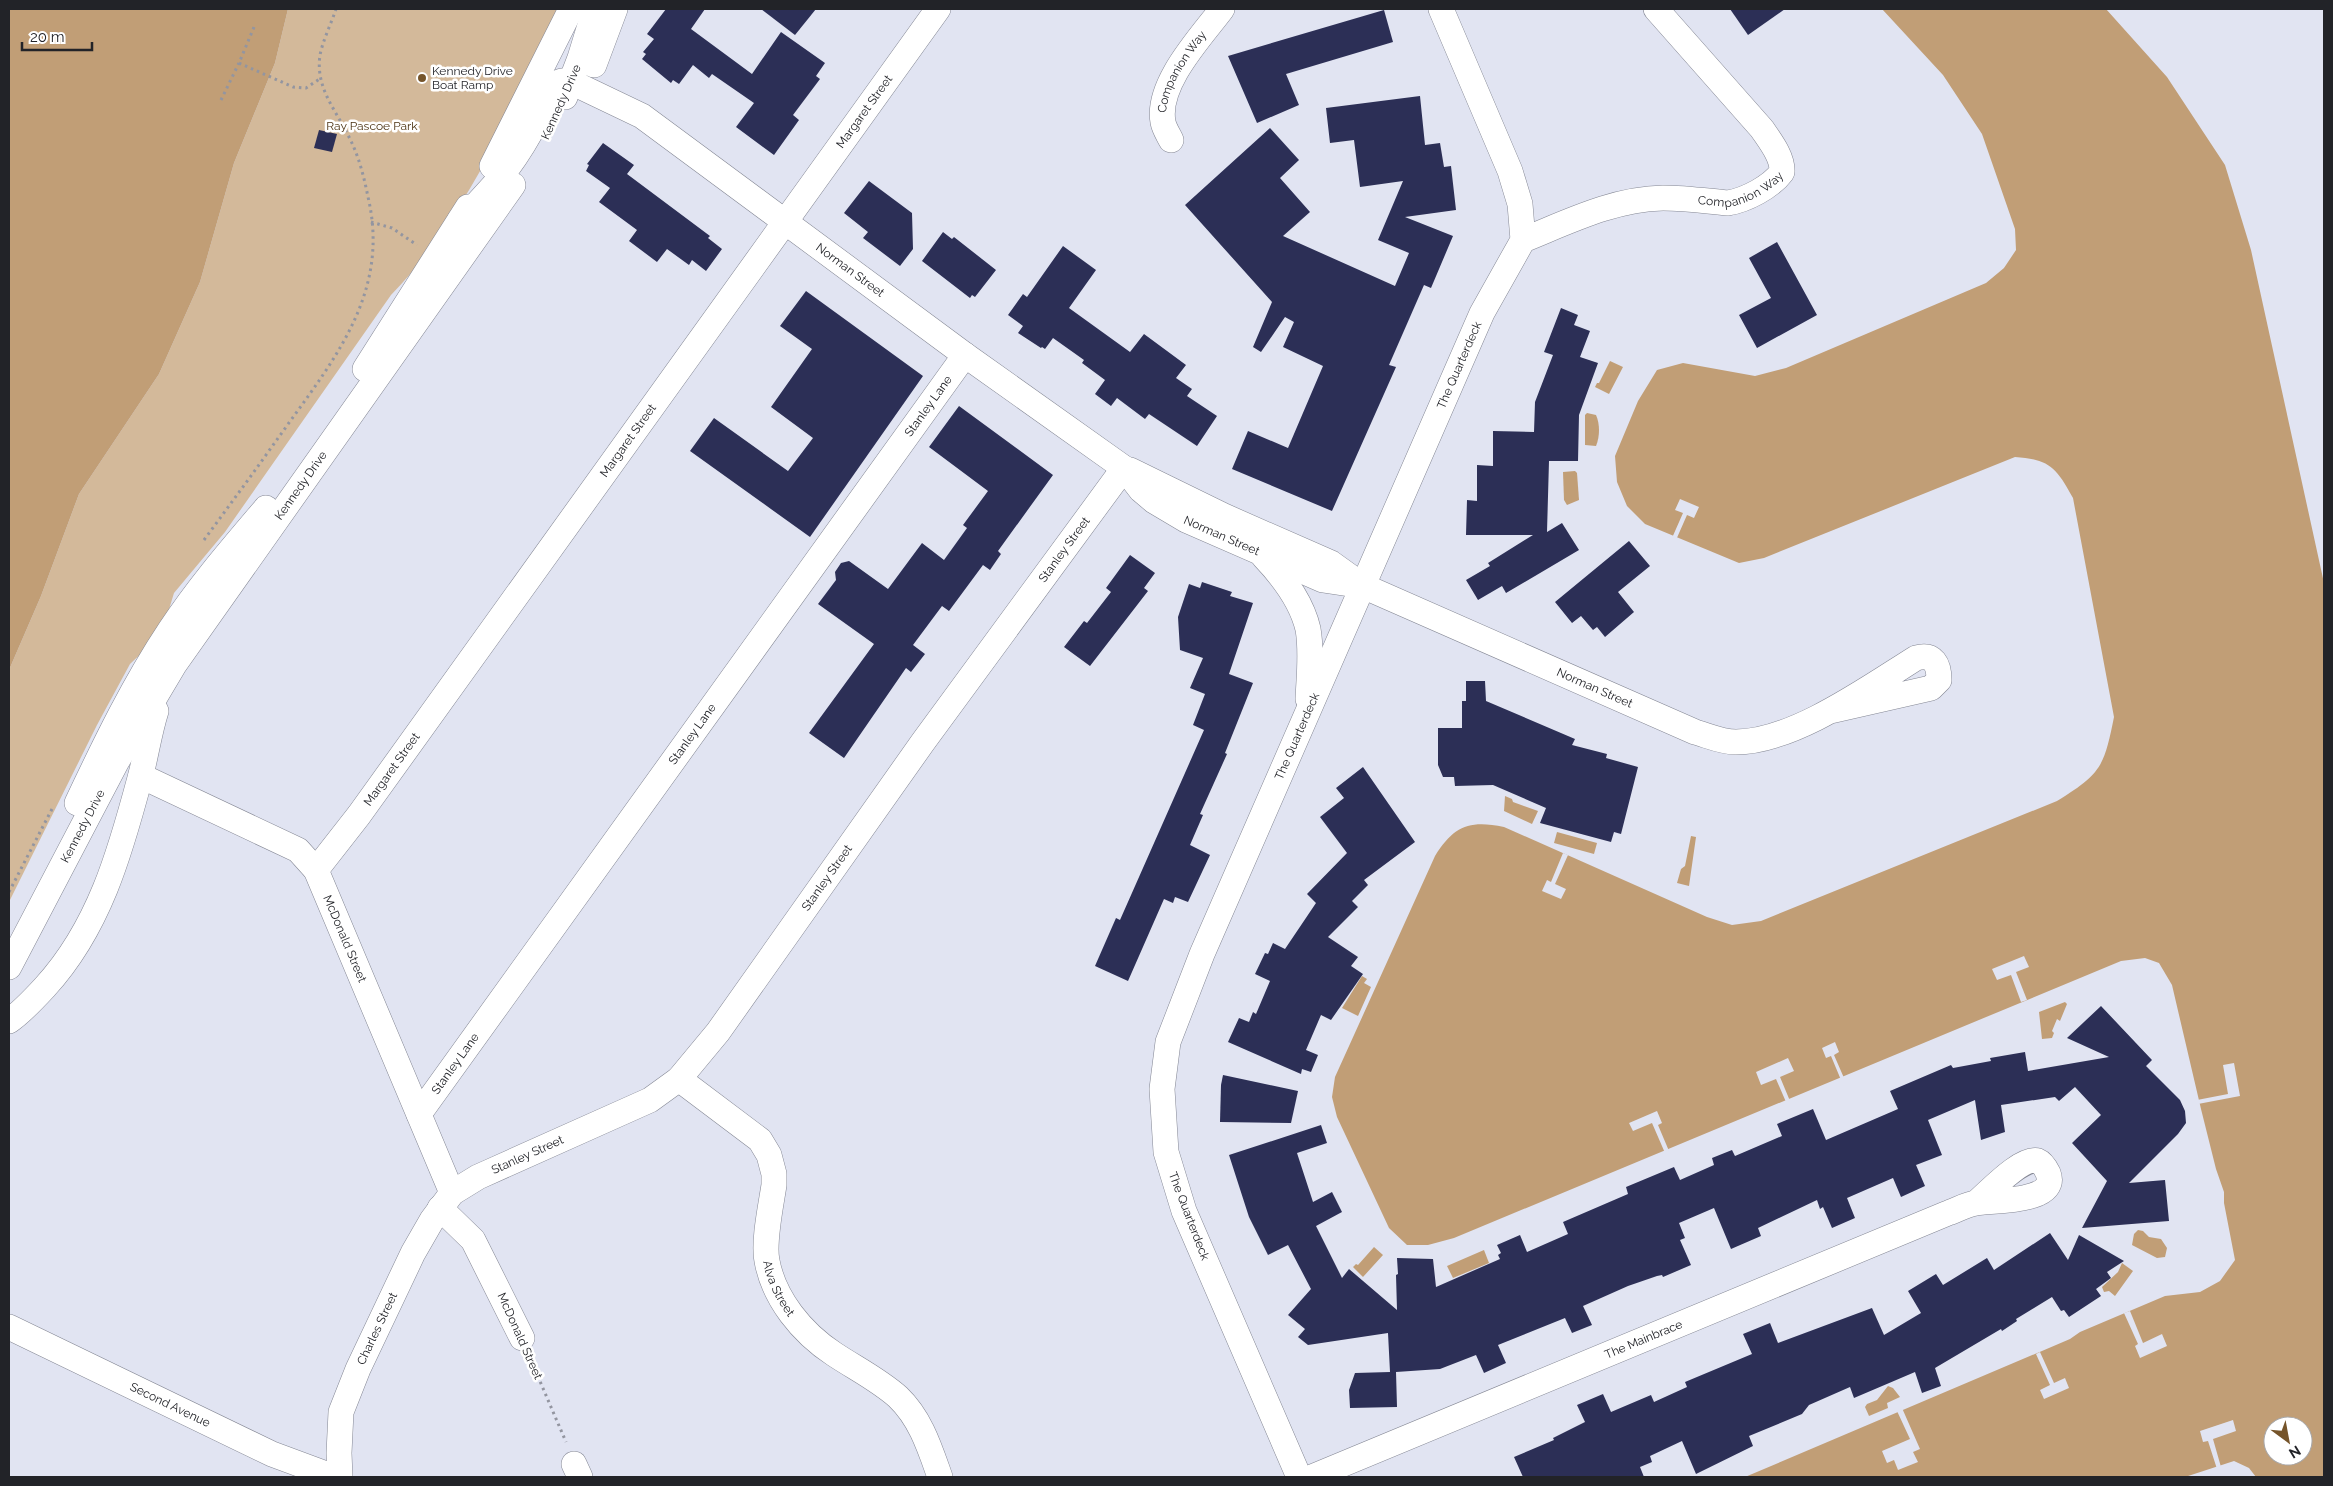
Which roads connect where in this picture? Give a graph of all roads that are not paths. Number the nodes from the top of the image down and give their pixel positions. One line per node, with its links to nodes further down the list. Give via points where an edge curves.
1 (571, 9): 10 (street, Kennedy Drive, via 487,176)
2 (594, 9): 8 (street, Kennedy Drive, via 580,58)
3 (614, 9): 8 (street)
4 (938, 9): 11 (street, Margaret Street)
5 (1222, 9): 9 (street, Companion Way, via 1168,87 1162,115)
6 (1441, 9): 12 (street, via 1513,179 1520,204)
7 (1656, 9): 12 (street, Companion Way, via 1762,129 1780,161 1782,172 1760,190 1737,201 1661,198 1632,202 1599,210)
8 (578, 85): 10 (street, via 562,81 554,84 511,163 489,194); 11 (street, Norman Street, via 642,116); 17 (street, Kennedy Drive, via 541,148)
9 (1171, 140)
10 (460, 220): 22 (street, Kennedy Drive, via 330,423 279,493 169,631 116,724)
11 (785, 223): 13 (street, Norman Street); 21 (street, Margaret Street, via 359,815)
12 (1523, 240): 16 (street, The Quarterdeck, via 1482,313)
13 (965, 355): 14 (street, Norman Street); 26 (street, Stanley Lane)
14 (1124, 468): 15 (street, Norman Street, via 1154,501 1186,520); 16 (street, Norman Street, via 1331,563); 25 (street, Stanley Street, via 923,742 714,1037)
15 (1261, 553): 16 (street, Norman Street, via 1323,580); 19 (street, via 1277,570 1301,608 1308,629 1310,661)
16 (1363, 586): 18 (street, Norman Street, via 1695,732 1723,740 1756,741); 19 (street, The Quarterdeck)
17 (189, 644): 20 (street, via 161,697); 23 (street, Kennedy Drive, via 117,761)
18 (1830, 711)
19 (1305, 718): 34 (street, The Quarterdeck, via 1185,993 1168,1042 1162,1089 1166,1152 1184,1211)
20 (141, 776): 21 (street, McDonald Street, via 298,850); 24 (street, via 113,872 85,932 53,978)
21 (316, 870): 26 (street, McDonald Street)
22 (9, 937)
23 (9, 967)
24 (9, 1021)
25 (679, 1079): 27 (street, Stanley Street, via 638,1107 478,1177); 33 (street, Alva Street, via 754,1134 769,1155 774,1185 766,1259 772,1282 785,1304 800,1325 820,1343 904,1404 925,1436)
26 (419, 1114): 27 (street, McDonald Street)
27 (446, 1200): 30 (street, McDonald Street, via 473,1240); 32 (street, Charles Street, via 413,1253 348,1391 340,1423)
28 (1976, 1203): 35 (street, The Mainbrace)
29 (9, 1326): 31 (street, Second Avenue, via 272,1454)
30 (522, 1338)
31 (334, 1477)
32 (340, 1477)
33 (940, 1477)
34 (1299, 1477)
35 (1312, 1477)

